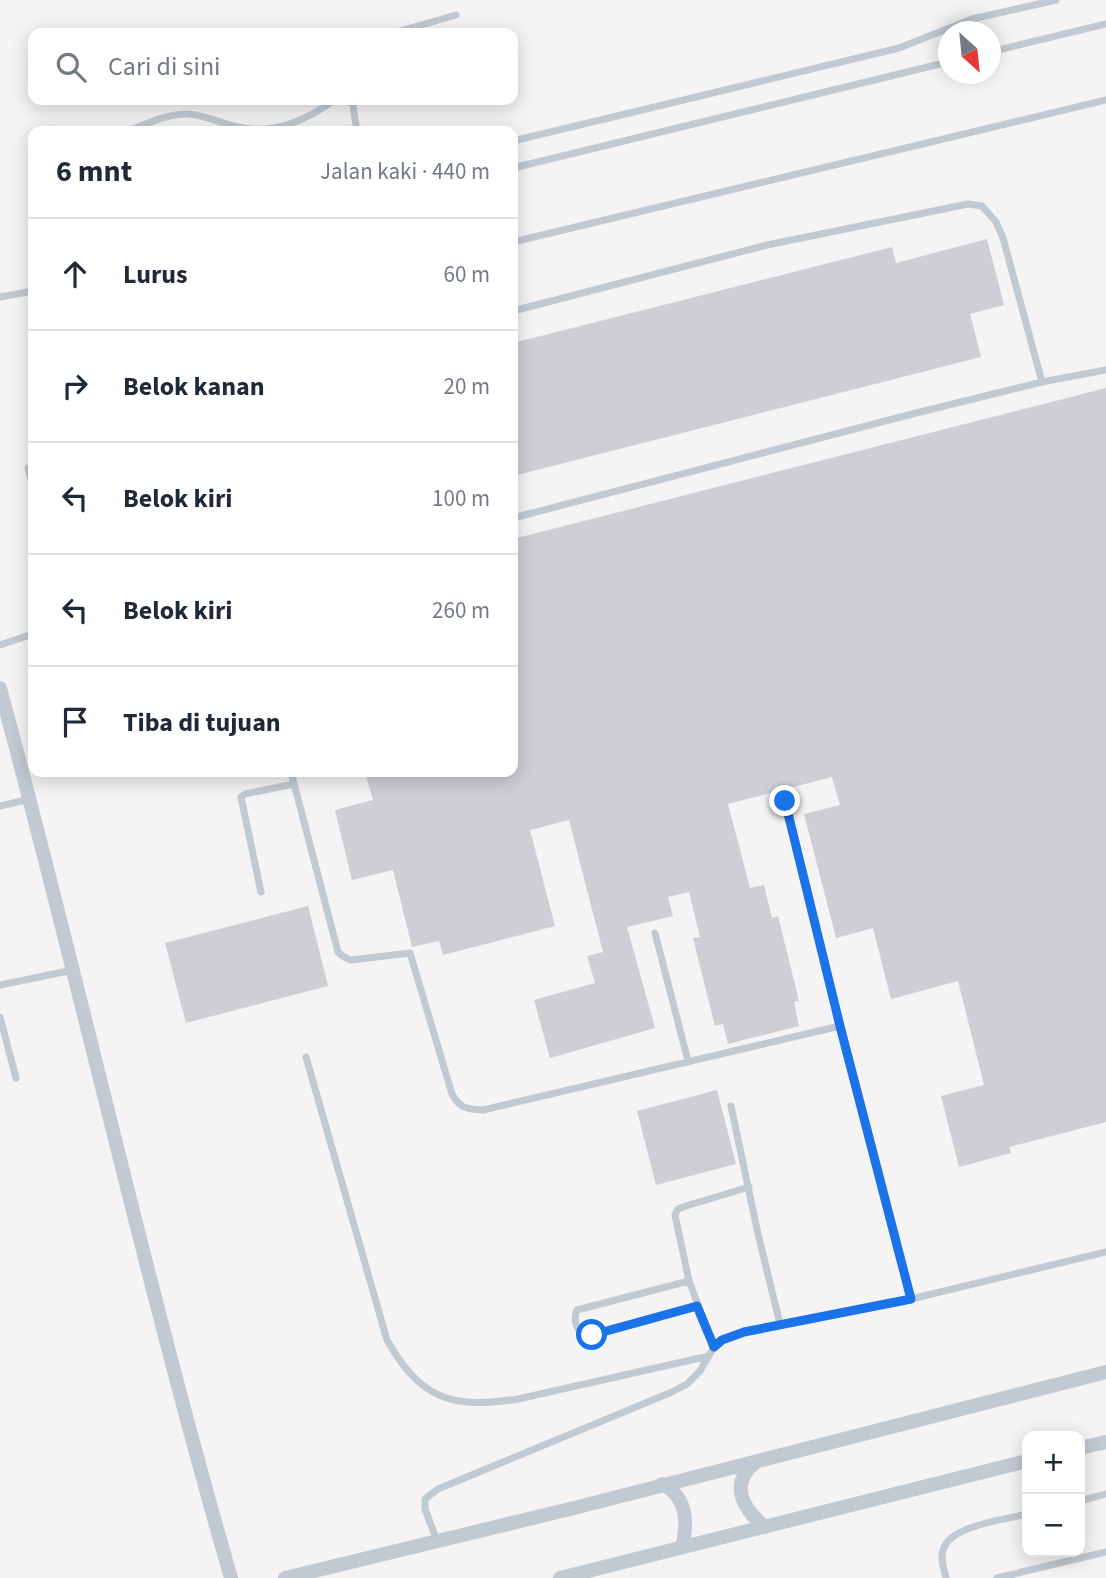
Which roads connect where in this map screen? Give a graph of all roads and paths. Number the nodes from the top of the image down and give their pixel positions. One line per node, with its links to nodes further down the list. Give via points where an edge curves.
1 (1056, 0): 14 (lane, via 972,19 899,48)
2 (456, 15): 4 (lane)
3 (1106, 23): 5 (lane)
4 (410, 28)
5 (1001, 49)
6 (938, 64): 15 (lane)
7 (1106, 100): 16 (lane)
8 (327, 105): 12 (lane)
9 (353, 105): 13 (lane)
10 (143, 126): 11 (lane, via 185,114)
11 (236, 126)
12 (279, 126)
13 (356, 126)
14 (518, 140)
15 (518, 167)
16 (518, 241)
17 (28, 292): 18 (lane)
18 (0, 298)
19 (518, 310): 21 (lane, via 767,245 968,204 982,206 1003,238)
20 (1106, 370): 21 (lane)
21 (1042, 382): 22 (lane)
22 (518, 517)
23 (28, 636): 24 (lane)
24 (0, 645)
25 (0, 688): 28 (street)
26 (292, 777): 27 (lane)
27 (294, 784): 31 (lane, via 241,797); 38 (lane, via 338,952 351,960 410,953 452,1094 465,1109 483,1110)
28 (30, 799): 30 (lane); 33 (street)
29 (785, 801): 36 (lane)
30 (0, 806)
31 (261, 892)
32 (655, 933): 38 (lane)
33 (74, 970): 34 (lane); 62 (street, via 186,1422)
34 (0, 985)
35 (0, 1017): 39 (lane)
36 (840, 1026): 38 (lane); 44 (lane)
37 (306, 1057): 48 (lane, via 387,1340 413,1379 454,1400 487,1404)
38 (688, 1061)
39 (16, 1078)
40 (731, 1106): 41 (lane)
41 (749, 1187): 43 (lane, via 678,1209); 46 (lane)
42 (1106, 1252): 44 (lane)
43 (689, 1281): 45 (lane); 45 (lane, via 577,1310 576,1326 584,1335 592,1335)
44 (911, 1299): 46 (lane)
45 (697, 1306): 47 (lane)
46 (780, 1324): 47 (lane, via 722,1340)
47 (714, 1347): 48 (lane)
48 (709, 1356): 59 (lane, via 687,1384 673,1392 438,1489 425,1499)
49 (1106, 1372): 52 (street)
50 (1106, 1442): 51 (street)
51 (1085, 1447)
52 (756, 1462): 54 (street); 58 (street, via 746,1473 741,1493 748,1513)
53 (1022, 1462): 58 (street)
54 (662, 1484): 59 (street); 60 (street, via 684,1508 687,1529)
55 (1106, 1494): 56 (lane)
56 (1085, 1500)
57 (1022, 1515): 65 (lane, via 960,1531 948,1539 942,1552)
58 (765, 1527): 60 (street)
59 (437, 1542): 63 (street)
60 (682, 1547): 64 (street)
61 (1106, 1552): 66 (lane)
62 (231, 1578)
63 (285, 1578)
64 (560, 1578)
65 (946, 1578)
66 (998, 1578)

